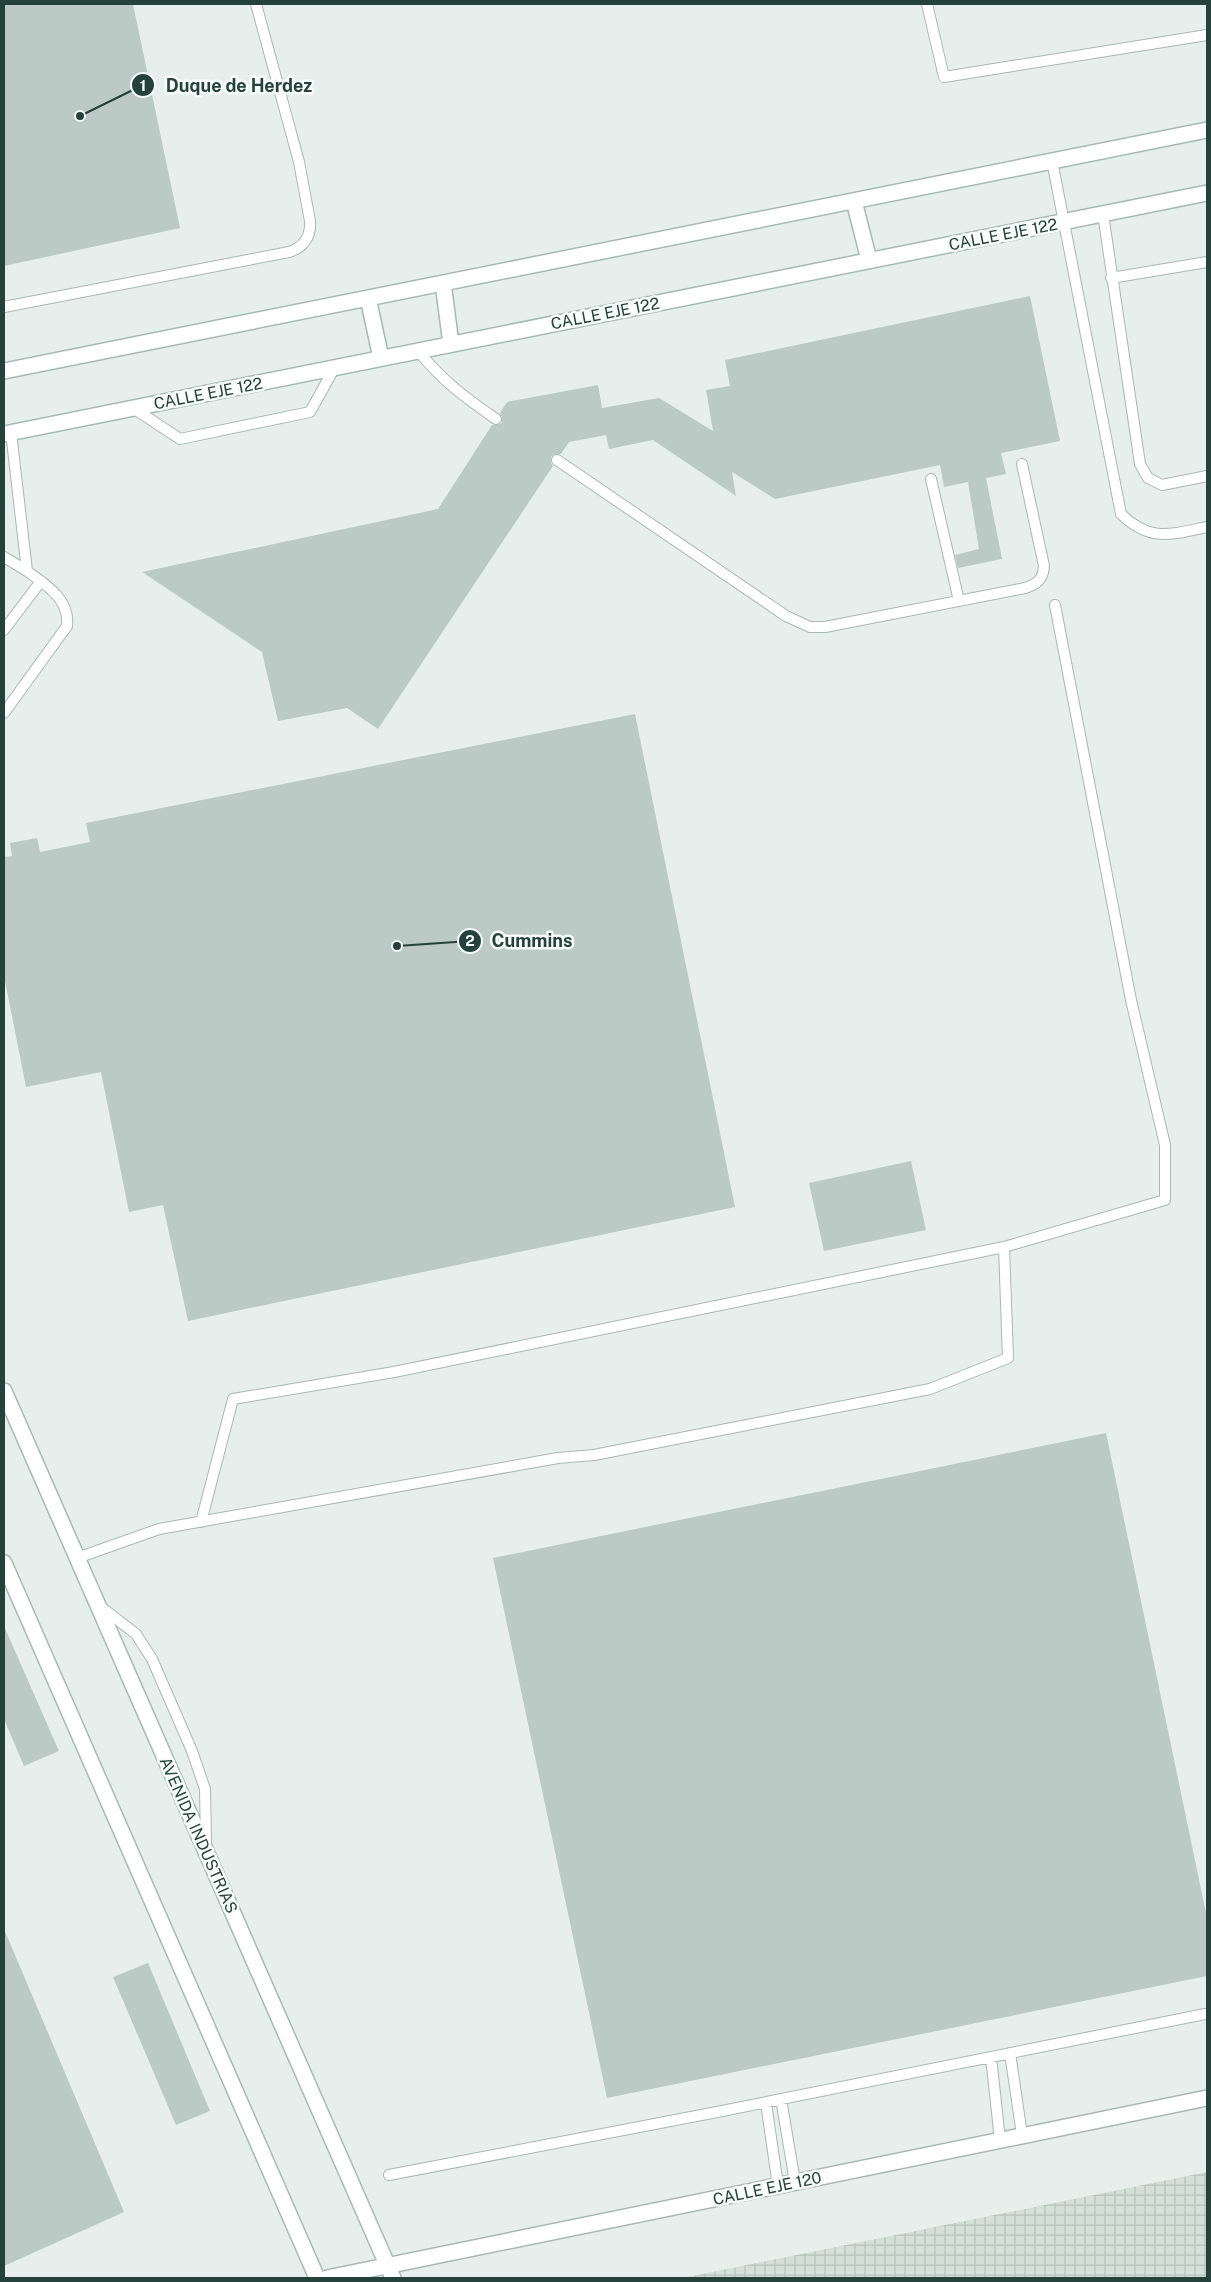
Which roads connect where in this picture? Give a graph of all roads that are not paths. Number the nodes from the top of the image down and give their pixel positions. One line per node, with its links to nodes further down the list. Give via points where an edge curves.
1 (256, 4): 15 (lane, via 300,162 310,221 304,244 289,252)
2 (927, 4): 3 (lane, via 944,77)
3 (1207, 35)
4 (1207, 130): 5 (main road)
5 (1052, 161): 7 (main road); 9 (lane)
6 (1207, 193): 8 (main road, CALLE EJE 122)
7 (854, 201): 10 (main road); 13 (main road)
8 (1103, 214): 9 (main road, CALLE EJE 122); 12 (lane)
9 (1063, 222): 10 (main road, CALLE EJE 122); 28 (lane, via 1122,514 1144,531 1161,536)
10 (869, 260): 16 (main road, CALLE EJE 122)
11 (1207, 262): 12 (lane)
12 (1111, 278): 26 (lane, via 1140,464 1148,478 1162,485)
13 (443, 283): 14 (main road); 16 (main road)
14 (368, 298): 18 (main road); 20 (main road)
15 (4, 307)
16 (452, 344): 17 (main road, CALLE EJE 122)
17 (418, 351): 18 (main road, CALLE EJE 122); 22 (lane, via 454,390)
18 (381, 358): 19 (main road, CALLE EJE 122)
19 (335, 367): 21 (main road, CALLE EJE 122); 21 (lane, via 310,412 180,439)
20 (4, 371)
21 (133, 408): 23 (main road, CALLE EJE 122)
22 (496, 419)
23 (7, 433): 30 (lane)
24 (556, 460): 32 (lane, via 799,624 825,628)
25 (1022, 464): 32 (lane, via 1044,566 1043,576 1037,584 1025,588)
26 (1207, 476)
27 (931, 479): 32 (lane)
28 (1207, 527)
29 (4, 557): 30 (lane)
30 (27, 571): 31 (lane)
31 (41, 581): 34 (lane); 35 (lane, via 62,599 68,614 66,626)
32 (959, 601)
33 (1056, 605): 36 (lane, via 1131,1000 1165,1145 1165,1200)
34 (4, 630)
35 (4, 713)
36 (1004, 1247): 38 (lane, via 394,1372 233,1399); 38 (lane, via 1008,1358 930,1390 594,1455 558,1458)
37 (4, 1391): 39 (main road, AVENIDA INDUSTRIAS)
38 (201, 1522): 39 (lane, via 159,1529)
39 (77, 1558): 41 (main road, AVENIDA INDUSTRIAS)
40 (4, 1563): 55 (main road)
41 (97, 1604): 42 (main road, AVENIDA INDUSTRIAS); 42 (lane, via 136,1634 152,1659 205,1789 205,1839)
42 (210, 1860): 54 (main road, AVENIDA INDUSTRIAS)
43 (1205, 2014): 44 (lane)
44 (1010, 2053): 45 (lane); 49 (lane)
45 (991, 2056): 47 (lane); 50 (lane)
46 (1207, 2098): 49 (main road, CALLE EJE 120)
47 (781, 2099): 48 (lane); 52 (lane)
48 (766, 2102): 51 (lane); 53 (lane)
49 (1022, 2135): 50 (main road, CALLE EJE 120)
50 (1000, 2140): 52 (main road, CALLE EJE 120)
51 (389, 2175)
52 (795, 2182): 53 (main road, CALLE EJE 120)
53 (778, 2186): 54 (main road, CALLE EJE 120)
54 (390, 2272): 56 (main road, CALLE EJE 120)
55 (317, 2278)
56 (327, 2278)

